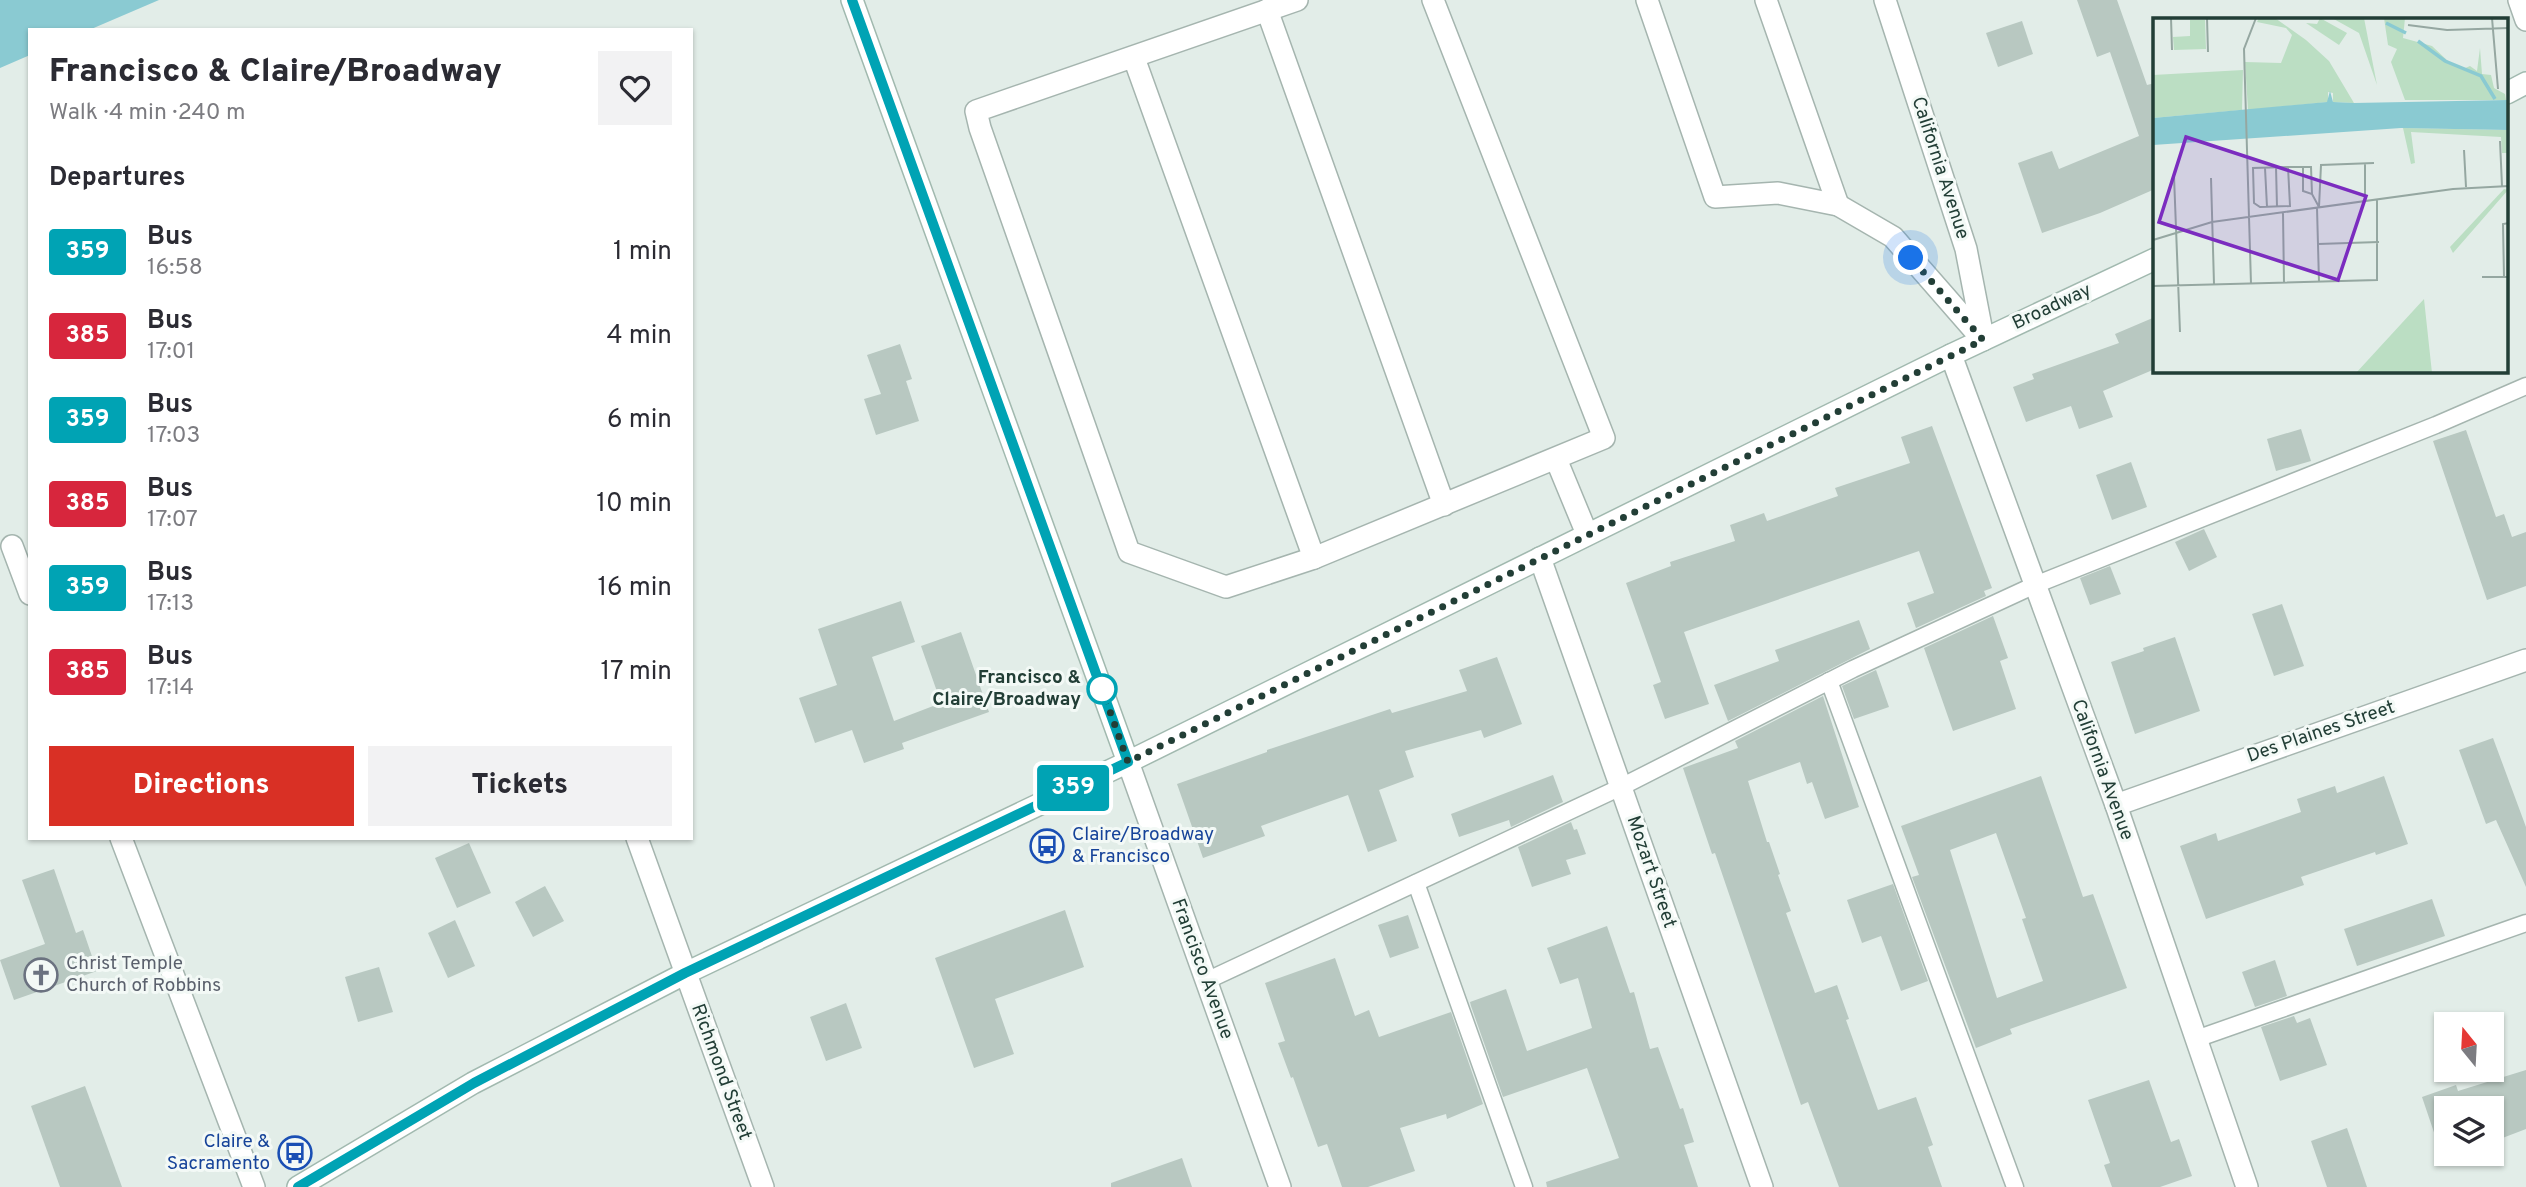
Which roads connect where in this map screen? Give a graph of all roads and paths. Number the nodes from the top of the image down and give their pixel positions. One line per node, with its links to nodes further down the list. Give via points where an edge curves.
1 (852, 0): 28 (street, Francisco Avenue)
2 (1297, 0): 8 (street)
3 (1433, 0): 18 (street, via 1604,438)
4 (1647, 0): 13 (street, via 1715,197 1778,193)
5 (1766, 0): 13 (street)
6 (2519, 0): 9 (street)
7 (1891, 2): 15 (street, California Avenue, via 1966,249)
8 (1267, 10): 10 (street); 19 (street)
9 (2526, 20)
10 (1133, 58): 22 (street); 22 (street, via 976,111 1129,552 1226,587)
11 (2526, 83): 12 (street)
12 (2508, 92)
13 (1838, 205): 15 (street, via 1893,237)
14 (2153, 260): 15 (street, Broadway)
15 (1983, 340): 16 (street, Broadway)
16 (1951, 355): 20 (street, Broadway); 24 (street, California Avenue)
17 (2526, 386): 24 (lane)
18 (1556, 459): 19 (street); 20 (street)
19 (1444, 505): 22 (street)
20 (1587, 534): 23 (street, Broadway)
21 (6, 548): 25 (street)
22 (1314, 558)
23 (1540, 558): 28 (street, Broadway); 29 (street, Mozart Street)
24 (2035, 585): 27 (lane); 30 (street, California Avenue)
25 (28, 590)
26 (2526, 660): 30 (street, Des Plaines Street)
27 (1829, 681): 29 (lane); 44 (lane)
28 (1128, 762): 35 (street, Broadway); 36 (street, Francisco Avenue)
29 (1621, 787): 33 (lane); 43 (street, Mozart Street)
30 (2116, 805): 37 (street, California Avenue)
31 (122, 840): 38 (street)
32 (638, 840): 35 (street, Richmond Street)
33 (1416, 883): 36 (lane); 42 (lane)
34 (2526, 923): 37 (lane)
35 (685, 973): 39 (street, Broadway, via 474,1083); 40 (street, Richmond Street)
36 (1206, 981): 41 (street, Francisco Avenue)
37 (2196, 1039): 45 (street, California Avenue)
38 (254, 1187)
39 (298, 1187)
40 (763, 1187)
41 (1280, 1187)
42 (1524, 1187)
43 (1762, 1187)
44 (2015, 1187)
45 (2247, 1187)

